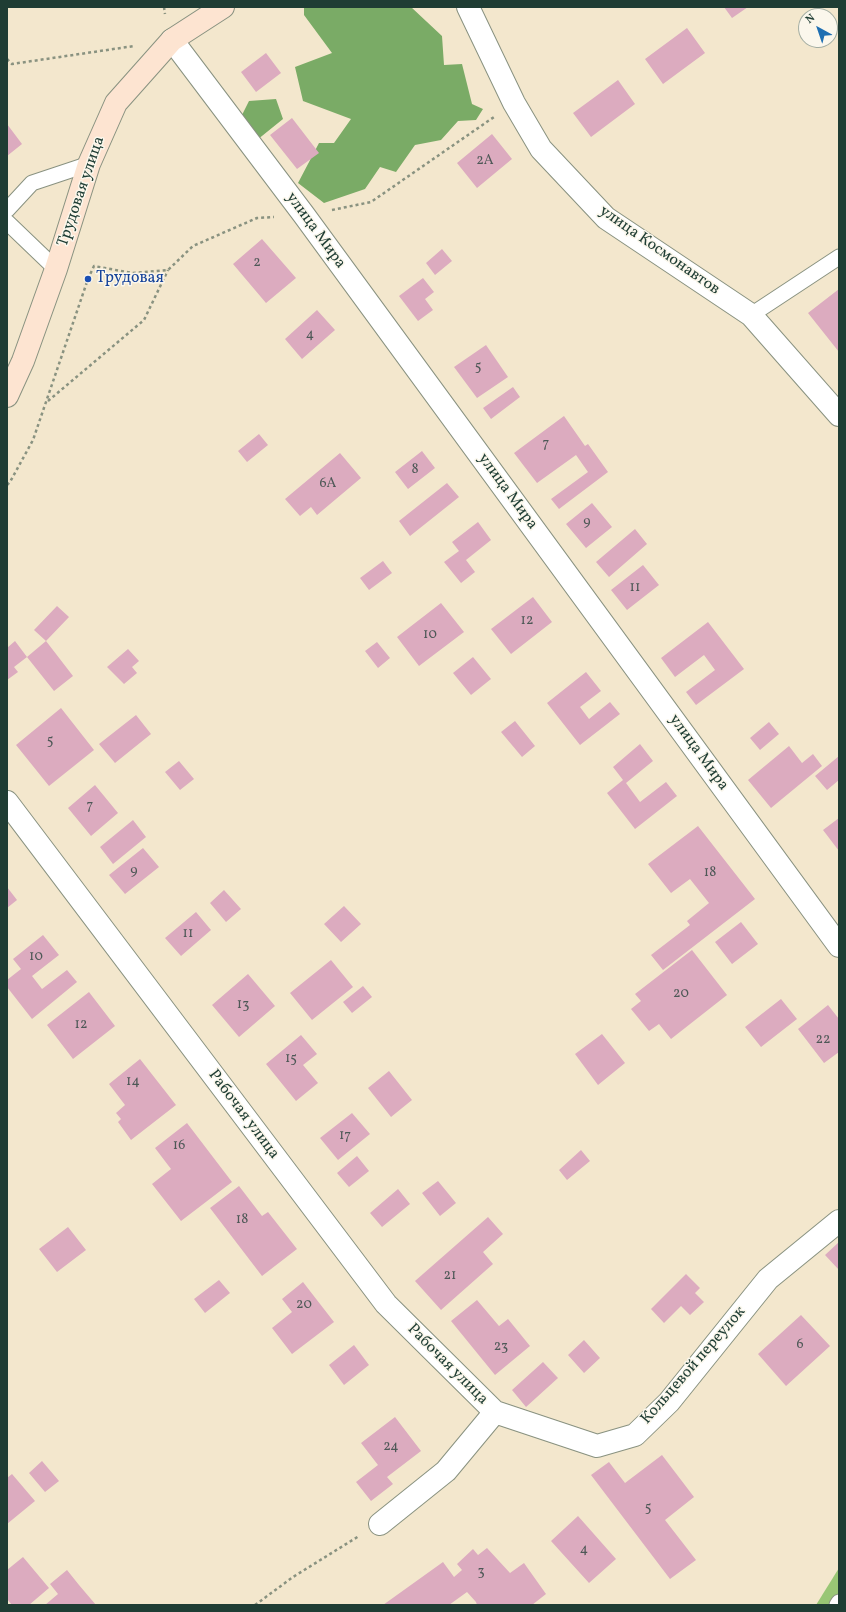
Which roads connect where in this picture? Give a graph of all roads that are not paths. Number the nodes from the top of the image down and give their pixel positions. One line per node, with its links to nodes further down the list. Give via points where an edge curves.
1 (223, 7): 3 (main road, Трудовая улица)
2 (468, 7): 9 (street, улица Космонавтов, via 514,103 541,149 606,218)
3 (172, 40): 4 (main road, Трудовая улица, via 116,103); 13 (street, улица Мира, via 304,215)
4 (89, 164): 5 (lane, via 32,183); 8 (main road, Трудовая улица)
5 (7, 210)
6 (7, 222): 8 (lane)
7 (839, 257): 9 (lane)
8 (56, 269): 10 (main road, Трудовая улица, via 23,361)
9 (751, 315): 11 (street, улица Космонавтов)
10 (7, 396)
11 (839, 415)
12 (7, 802): 15 (street, Рабочая улица, via 386,1304)
13 (839, 946)
14 (839, 1221): 15 (street, Кольцевой переулок, via 768,1279 669,1402 635,1435 596,1446)
15 (495, 1412): 16 (street, via 446,1471)
16 (380, 1524)
17 (839, 1602): 18 (lane)
18 (837, 1605)

